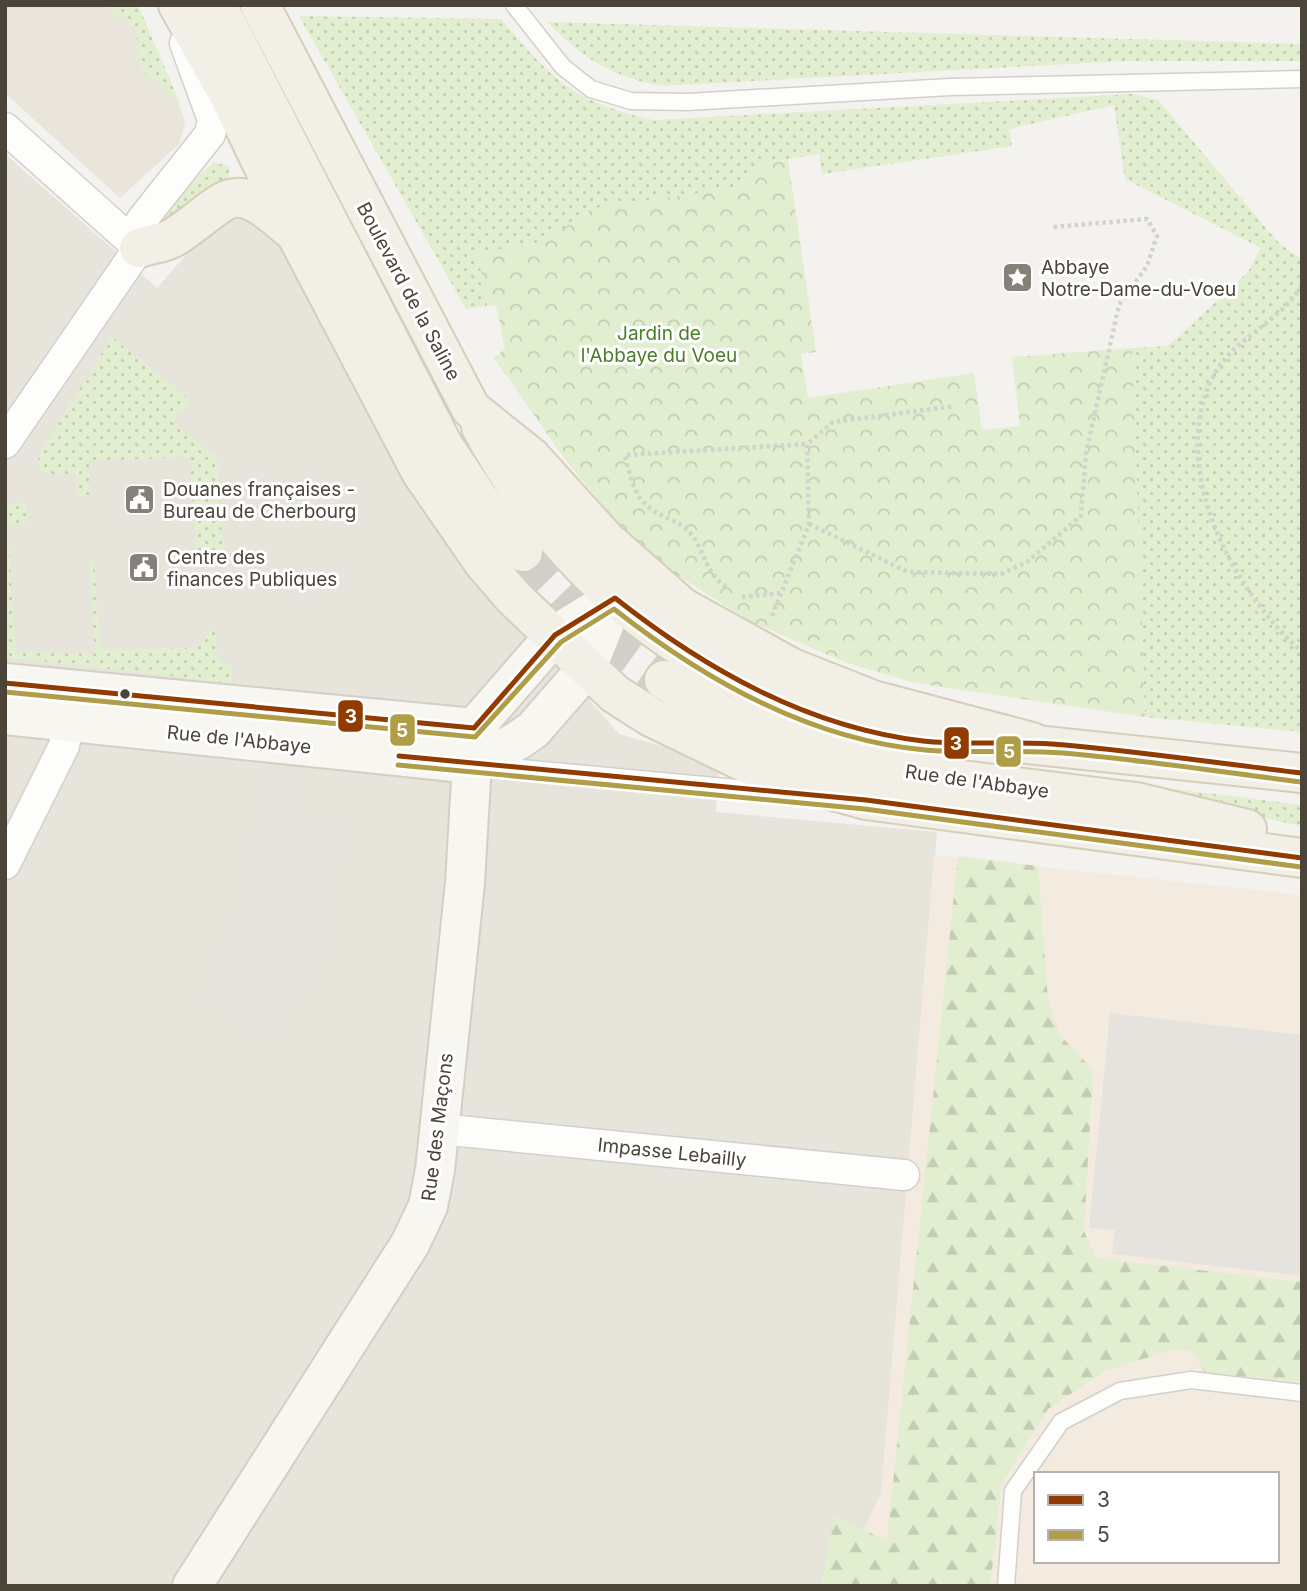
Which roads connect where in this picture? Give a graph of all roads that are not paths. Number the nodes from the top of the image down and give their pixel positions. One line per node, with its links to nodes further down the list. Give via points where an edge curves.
1 (171, 5): 9 (street, via 213,120 210,134 141,221)
2 (178, 5): 8 (main road, Boulevard de la Saline, via 228,93)
3 (217, 5): 10 (main road, Boulevard de la Saline)
4 (260, 5): 11 (main road, Boulevard de la Saline)
5 (514, 5): 6 (lane, via 563,67 591,89 632,101 963,86)
6 (1302, 79)
7 (5, 128): 9 (street)
8 (296, 234): 9 (main road, via 268,209 247,198 222,199 173,238); 10 (main road, Boulevard de la Saline)
9 (139, 248): 12 (street)
10 (355, 307): 13 (main road, Boulevard de la Saline, via 421,472); 15 (main road, Boulevard de la Saline, via 479,499)
11 (471, 409): 14 (main road, Boulevard de la Saline, via 531,457); 16 (main road, Rue de l'Abbaye, via 499,462 530,506)
12 (5, 443)
13 (453, 520): 17 (main road, Rue de l'Abbaye, via 514,598)
14 (607, 540): 23 (main road, Rue de l'Abbaye, via 682,607 792,668 873,700)
15 (523, 552)
16 (615, 598): 17 (main road); 18 (main road); 23 (main road, Rue de l'Abbaye, via 658,633 738,682 820,715 924,741)
17 (555, 635): 18 (main road, Rue de l'Abbaye); 24 (main road)
18 (587, 668): 24 (main road, via 533,730 517,741); 26 (main road, Rue de l'Abbaye, via 615,694 651,717 765,772)
19 (664, 680): 27 (main road, Rue de l'Abbaye, via 722,716 814,751 930,776 1136,802)
20 (5, 683): 24 (main road, Rue de l'Abbaye)
21 (5, 715): 22 (main road, Rue de l'Abbaye)
22 (69, 720): 24 (main road, Rue de l'Abbaye); 29 (street, via 64,746)
23 (1032, 742): 25 (main road, Rue de l'Abbaye)
24 (473, 746): 26 (lane, Rue de l'Abbaye); 30 (main road, Rue des Maçons, via 465,883)
25 (1302, 773)
26 (866, 800): 28 (main road, Rue de l'Abbaye)
27 (1302, 843)
28 (1302, 858)
29 (5, 864)
30 (439, 1129): 31 (street, Impasse Lebailly); 33 (main road, Rue des Maçons, via 433,1189 411,1244)
31 (904, 1175)
32 (1302, 1393): 34 (lane, via 1191,1380 1120,1391 1061,1422 1013,1491)
33 (192, 1586)
34 (1006, 1586)

